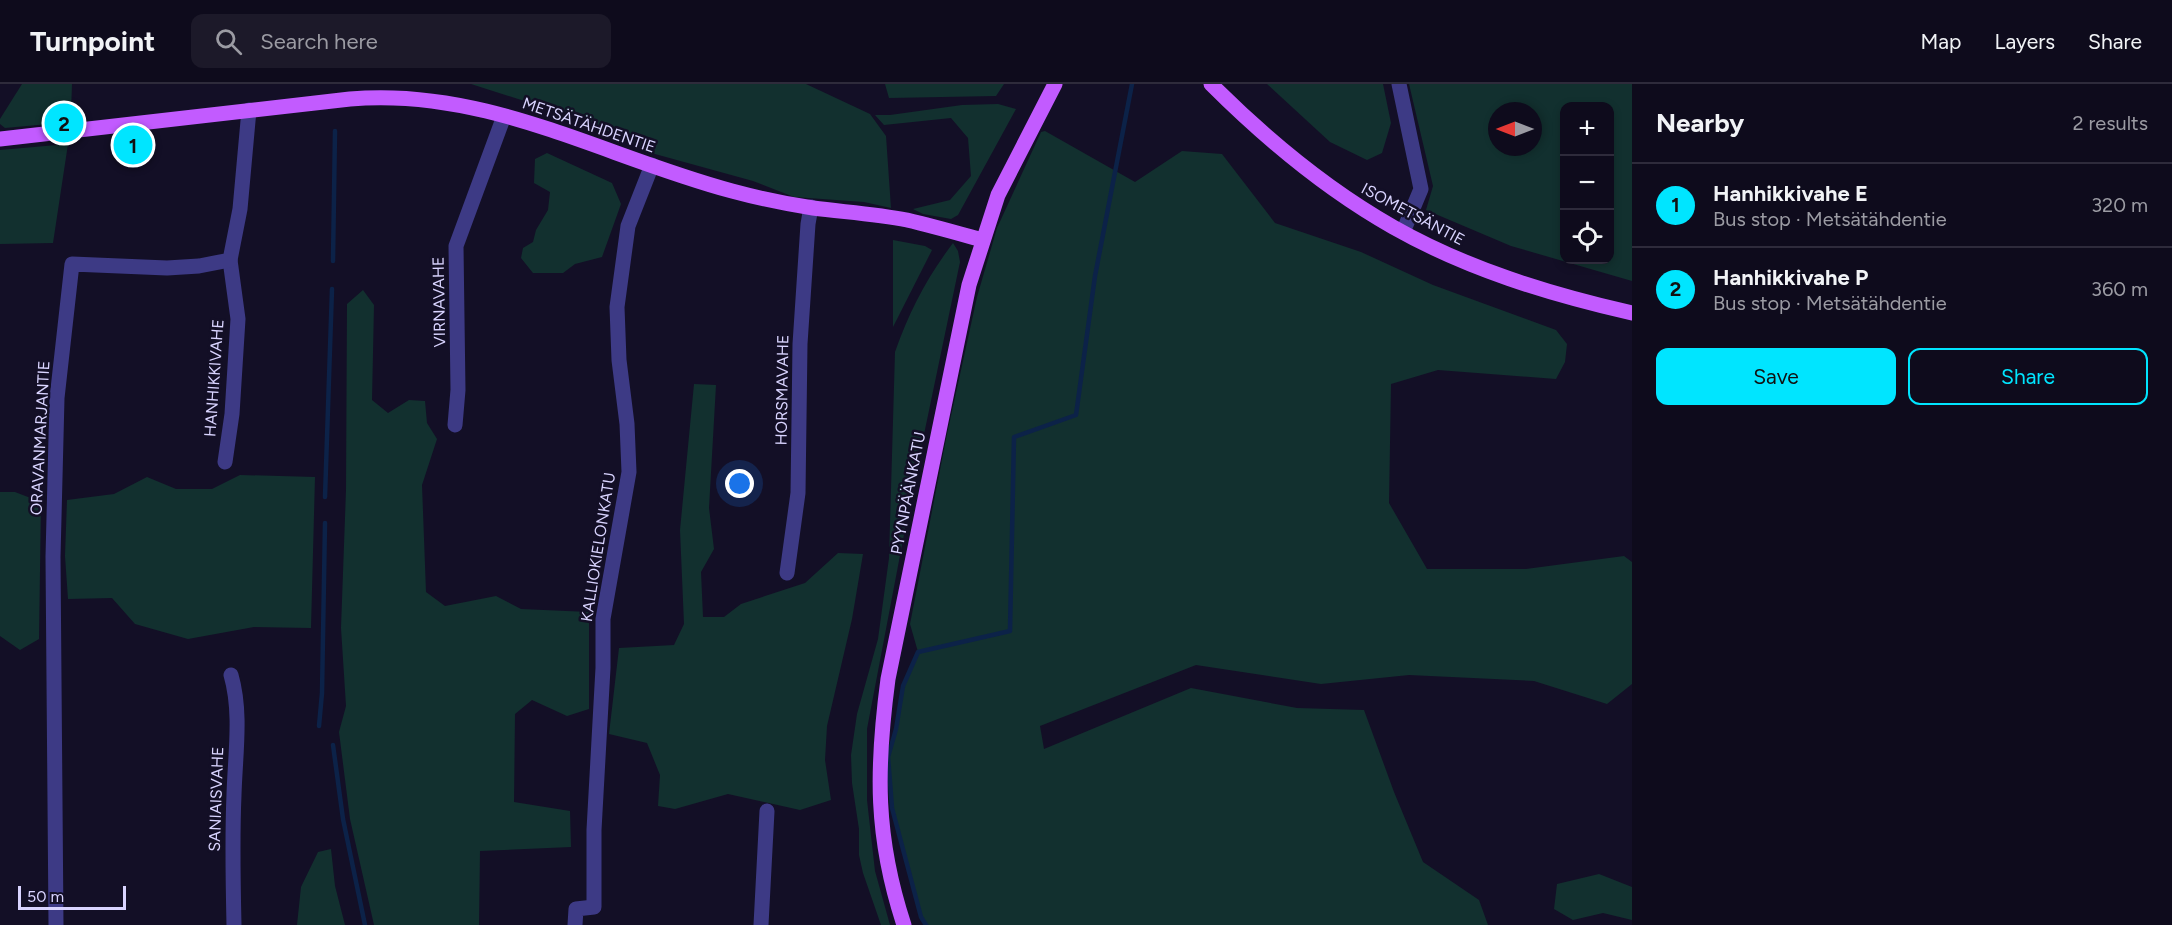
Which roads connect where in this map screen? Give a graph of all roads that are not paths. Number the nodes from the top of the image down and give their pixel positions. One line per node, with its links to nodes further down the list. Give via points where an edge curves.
1 (1055, 84): 10 (main road, PYYNPÄÄNKATU, via 1010,168)
2 (1211, 84): 9 (main road, ISOMETSÄNTIE, via 1268,137 1347,199)
3 (1399, 84): 9 (street, via 1421,189)
4 (249, 110): 5 (main road, METSÄTÄHDENTIE, via 399,97 435,100); 6 (main road, METSÄTÄHDENTIE); 11 (street, via 240,209)
5 (504, 116): 7 (main road, METSÄTÄHDENTIE); 13 (street, VIRNAVAHE, via 456,246)
6 (0, 139)
7 (652, 165): 8 (main road, METSÄTÄHDENTIE, via 735,192); 20 (street, KALLIOKIELONKATU, via 628,226 617,307 629,472 603,619 594,907 576,909)
8 (811, 207): 10 (main road, METSÄTÄHDENTIE, via 908,220); 15 (street, HORSMAVAHE, via 800,344 798,493)
9 (1402, 232): 12 (main road, ISOMETSÄNTIE, via 1450,256 1537,289)
10 (982, 240): 22 (main road, PYYNPÄÄNKATU, via 969,285 888,679 881,737 882,830 888,870)
11 (230, 260): 14 (street, HANHIKKIVAHE, via 238,320); 18 (street, ORAVANMARJANTIE, via 167,268 72,264 57,398 53,557)
12 (1632, 313)
13 (455, 425)
14 (225, 462)
15 (787, 573)
16 (231, 675): 19 (street, SANIAISVAHE, via 237,713 232,848)
17 (767, 811): 21 (street)
18 (56, 925)
19 (234, 925)
20 (575, 925)
21 (761, 925)
22 (904, 925)

